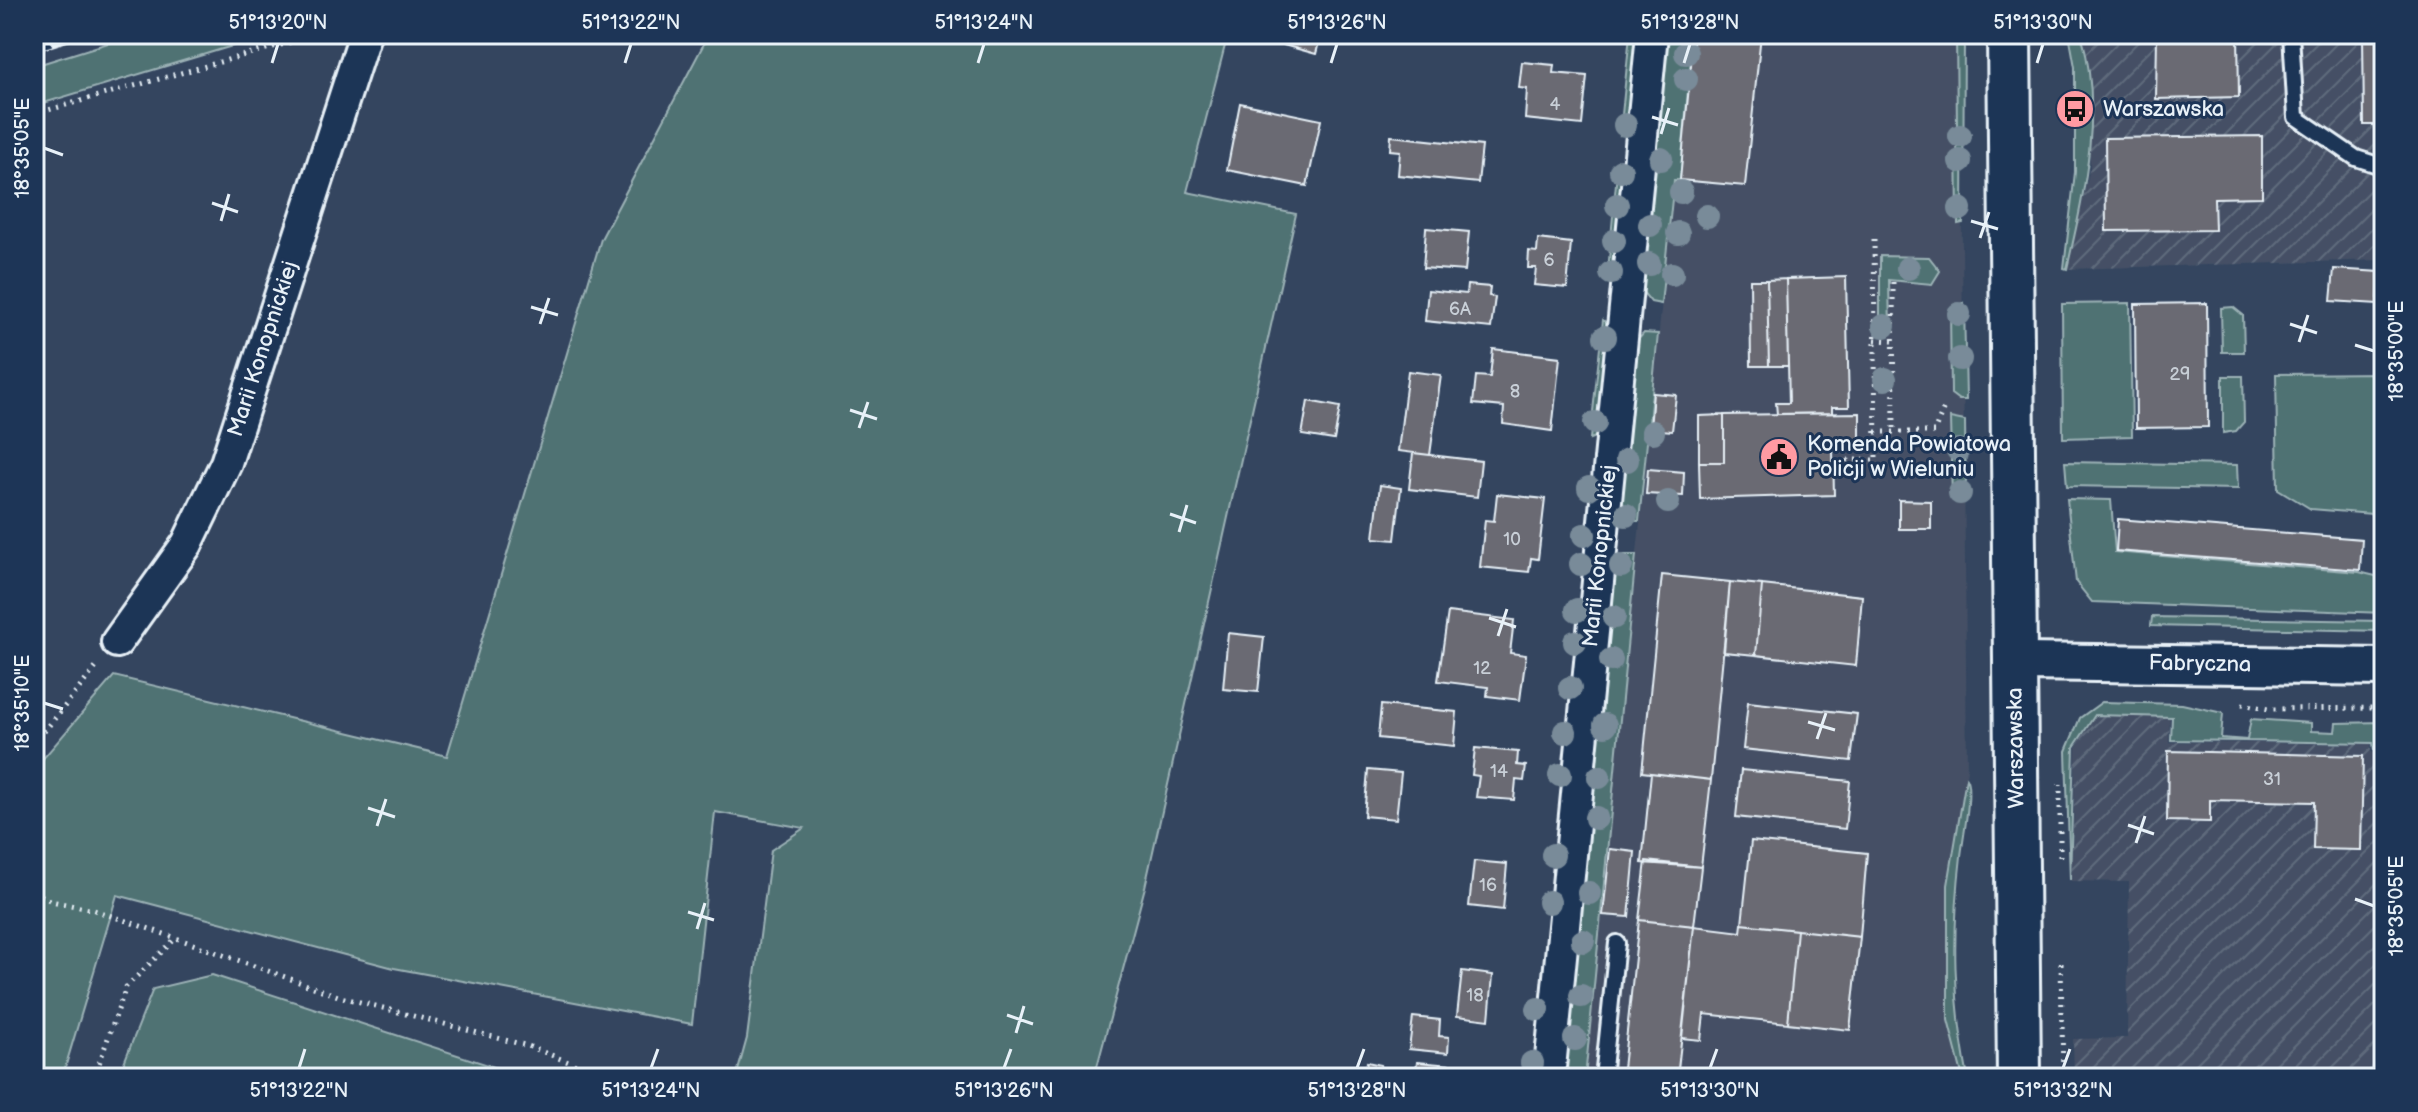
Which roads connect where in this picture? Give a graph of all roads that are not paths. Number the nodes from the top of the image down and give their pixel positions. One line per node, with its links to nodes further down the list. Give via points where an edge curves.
1 (365, 34): 6 (street, Marii Konopnickiej, via 226,463 187,544)
2 (1652, 34): 10 (street, Marii Konopnickiej)
3 (2009, 34): 7 (main road, Warszawska)
4 (2291, 34): 5 (lane, via 2296,117 2356,158)
5 (2384, 167)
6 (117, 642)
7 (2015, 662): 8 (street, Fabryczna); 12 (main road, Warszawska)
8 (2384, 667)
9 (1617, 943): 11 (lane)
10 (1549, 1078)
11 (1603, 1078)
12 (2019, 1078)

